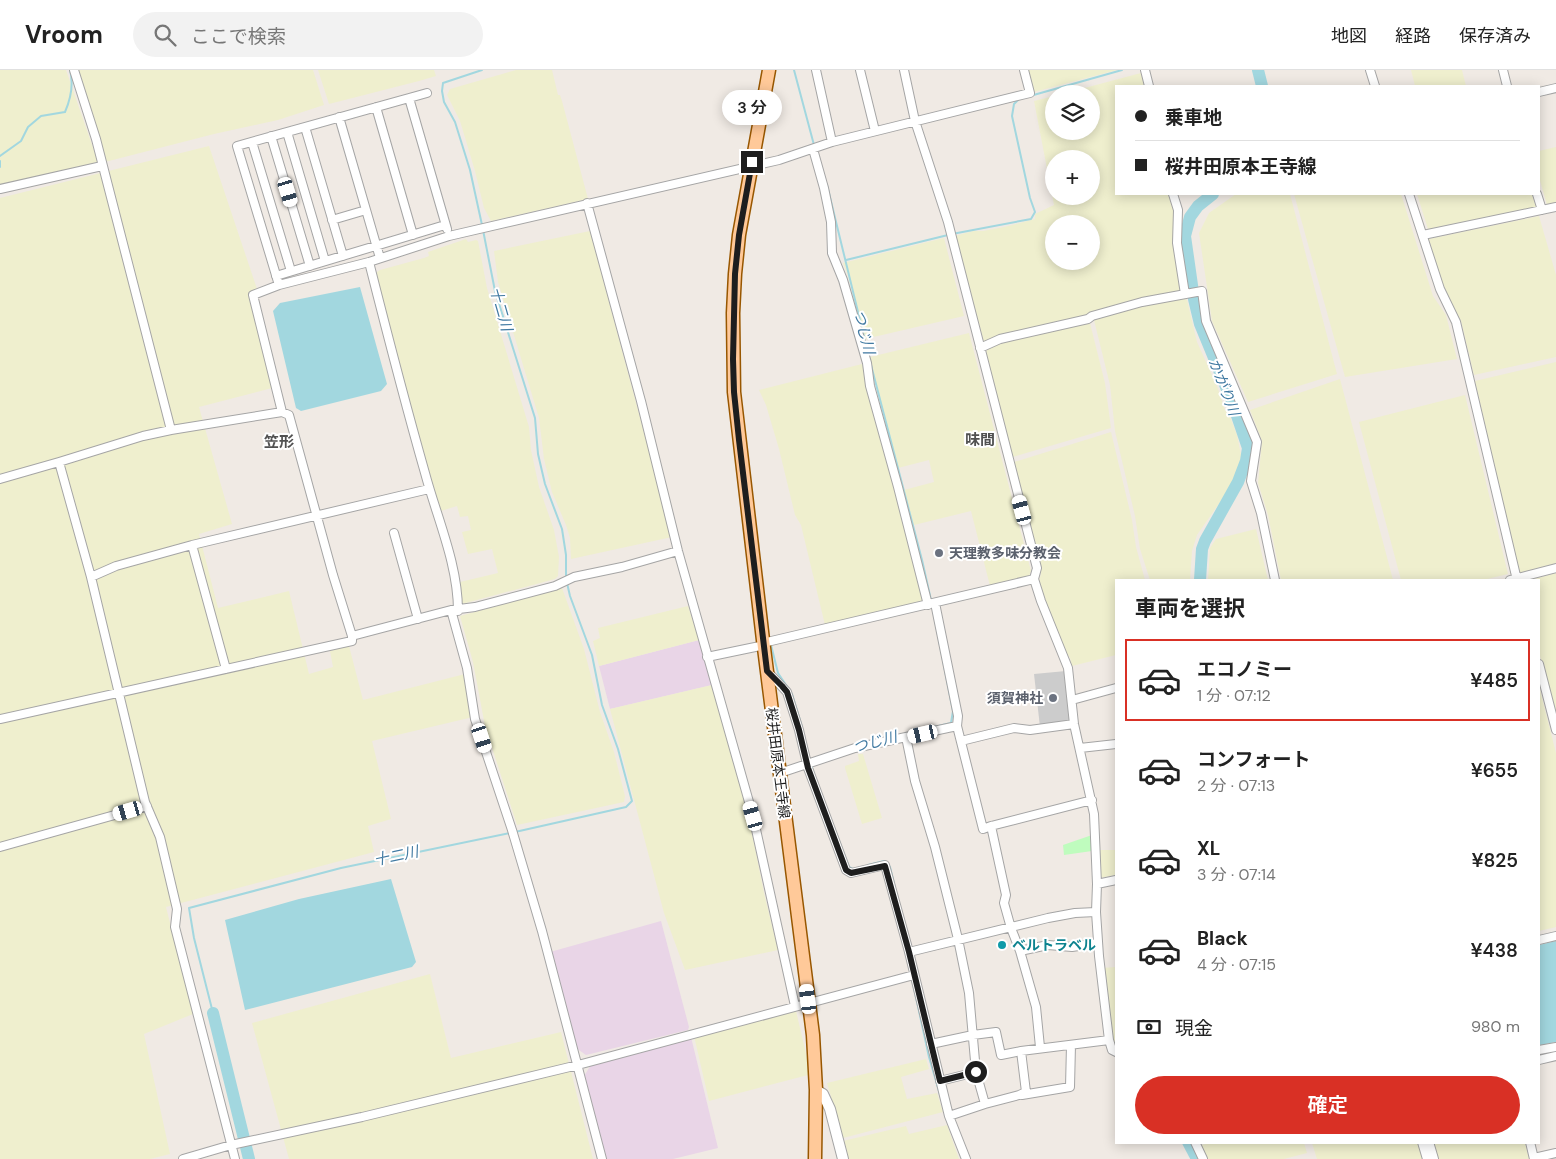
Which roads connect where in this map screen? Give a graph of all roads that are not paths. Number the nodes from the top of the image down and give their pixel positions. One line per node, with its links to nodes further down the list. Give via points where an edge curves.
1 (74, 70): 27 (street)
2 (769, 70): 28 (main road, 桜井田原本王寺線)
3 (816, 70): 25 (street)
4 (860, 70): 21 (street)
5 (904, 70): 19 (street)
6 (1024, 70): 19 (street, via 1030,93)
7 (1145, 70): 10 (street)
8 (1370, 70): 11 (street)
9 (1503, 70): 12 (street)
10 (1149, 85)
11 (1375, 85)
12 (1507, 85)
13 (1556, 88): 14 (street)
14 (1540, 92)
15 (427, 93): 16 (street)
16 (409, 98): 17 (street); 38 (street)
17 (376, 108): 18 (street); 39 (street)
18 (339, 117): 20 (street); 35 (street)
19 (915, 121): 21 (street); 52 (street, via 948,222)
20 (305, 127): 22 (street); 37 (street)
21 (875, 131): 25 (street)
22 (287, 132): 23 (street); 45 (street)
23 (271, 136): 24 (street); 47 (street)
24 (252, 142): 48 (street); 49 (street, via 237,146)
25 (832, 142): 26 (street)
26 (813, 149): 28 (street); 68 (street, via 831,222 832,253 867,364 870,386)
27 (102, 166): 29 (street); 54 (street)
28 (750, 166): 33 (street); 72 (main road, 桜井田原本王寺線, via 735,274 733,359 739,440)
29 (0, 189)
30 (1173, 195): 51 (street, via 1178,210 1177,243)
31 (1409, 195): 40 (street)
32 (1537, 195): 36 (street)
33 (587, 203): 41 (street); 61 (street)
34 (1556, 207): 36 (street)
35 (366, 210): 37 (street); 42 (street)
36 (1542, 210): 40 (street)
37 (332, 220): 43 (street)
38 (445, 225): 39 (street); 41 (street)
39 (413, 235): 42 (street)
40 (1423, 235): 65 (street, via 1440,289 1456,322)
41 (449, 236): 44 (street)
42 (376, 246): 43 (street); 44 (street)
43 (343, 256): 45 (street)
44 (380, 258): 46 (street)
45 (325, 261): 47 (street)
46 (369, 262): 50 (street); 57 (street)
47 (310, 266): 48 (street)
48 (291, 271): 49 (street)
49 (276, 276): 50 (street)
50 (279, 285): 53 (street, via 253,295)
51 (1185, 294): 52 (street, via 1000,339); 64 (street, via 1202,291 1206,321 1257,442 1252,481)
52 (980, 348): 67 (street, via 1037,568)
53 (282, 412): 54 (street); 58 (street, via 289,415)
54 (171, 430): 55 (street)
55 (59, 462): 56 (street); 63 (street)
56 (0, 479)
57 (429, 489): 58 (street); 69 (street, via 447,545 458,599)
58 (317, 515): 60 (street); 71 (street)
59 (394, 532): 70 (street)
60 (192, 545): 63 (street, via 116,566); 75 (street)
61 (678, 551): 69 (street, via 574,577 555,586 475,608); 73 (street)
62 (1556, 568): 66 (street)
63 (91, 577): 78 (street)
64 (1275, 579)
65 (1515, 579)
66 (1518, 579)
67 (1034, 580): 68 (street); 79 (street, via 1068,668)
68 (931, 604): 72 (street); 82 (street, via 958,716)
69 (454, 610): 70 (street); 118 (street, via 476,719 542,931)
70 (418, 619): 71 (street)
71 (352, 636): 75 (street, via 352,641)
72 (764, 644): 73 (street); 76 (main road, 桜井田原本王寺線)
73 (707, 657): 106 (street, via 753,816)
74 (1540, 668): 83 (street)
75 (226, 669): 78 (street)
76 (767, 671): 88 (street, via 787,692); 89 (main road, 桜井田原本王寺線)
77 (1115, 688): 79 (street)
78 (120, 694): 80 (street); 91 (street)
79 (1072, 700): 81 (street)
80 (0, 719)
81 (1074, 724): 85 (street, via 1030,730 1014,728); 87 (street)
82 (957, 726): 84 (street); 85 (street)
83 (1556, 730)
84 (906, 737): 88 (street, via 855,748); 99 (street)
85 (961, 741): 92 (street, via 983,829)
86 (1115, 744): 87 (street)
87 (1080, 748): 90 (street)
88 (807, 764): 89 (street); 103 (street, via 846,870 851,873 885,866)
89 (780, 773): 105 (main road, 桜井田原本王寺線)
90 (1092, 800): 92 (street); 95 (street)
91 (147, 806): 93 (street); 129 (street, via 160,837 177,909 175,927)
92 (991, 826): 97 (street)
93 (0, 847)
94 (1115, 880): 95 (street)
95 (1097, 884): 96 (street)
96 (1096, 912): 97 (street, via 1048,918); 101 (street)
97 (1011, 928): 99 (street); 102 (street)
98 (1556, 936): 100 (street)
99 (958, 940): 103 (street); 107 (street, via 969,993)
100 (1540, 940)
101 (1098, 942): 102 (street, via 1072,947 1048,945); 108 (street)
102 (1020, 951): 112 (street, via 1036,1007)
103 (909, 952): 104 (street)
104 (914, 976): 105 (street); 109 (street)
105 (808, 1003): 106 (street); 121 (main road, 桜井田原本王寺線)
106 (794, 1006): 118 (street)
107 (973, 1035): 109 (street); 114 (street, via 996,1032 1001,1055); 119 (street)
108 (1109, 1040): 110 (street); 115 (street)
109 (931, 1044): 120 (street)
110 (1071, 1045): 112 (street); 122 (street, via 1070,1087)
111 (1556, 1047): 113 (street)
112 (1040, 1048): 114 (street)
113 (1540, 1050)
114 (1022, 1051): 122 (street, via 1026,1092)
115 (1115, 1052)
116 (1556, 1056): 117 (street)
117 (1540, 1060)
118 (578, 1065): 129 (street); 134 (street)
119 (976, 1072): 120 (street); 123 (street)
120 (940, 1081): 124 (street)
121 (816, 1090): 135 (main road, 桜井田原本王寺線); 136 (street, via 824,1094 830,1109)
122 (1021, 1095): 123 (street)
123 (985, 1104): 124 (street)
124 (949, 1116): 137 (street)
125 (1196, 1144): 138 (street)
126 (1423, 1144): 139 (street)
127 (1430, 1144): 140 (street)
128 (1530, 1144): 131 (street)
129 (231, 1146): 132 (street); 133 (street)
130 (1556, 1153): 131 (street)
131 (1534, 1158)
132 (183, 1159)
133 (235, 1159)
134 (602, 1159)
135 (815, 1159)
136 (843, 1159)
137 (966, 1159)
138 (1204, 1159)
139 (1427, 1159)
140 (1434, 1159)

